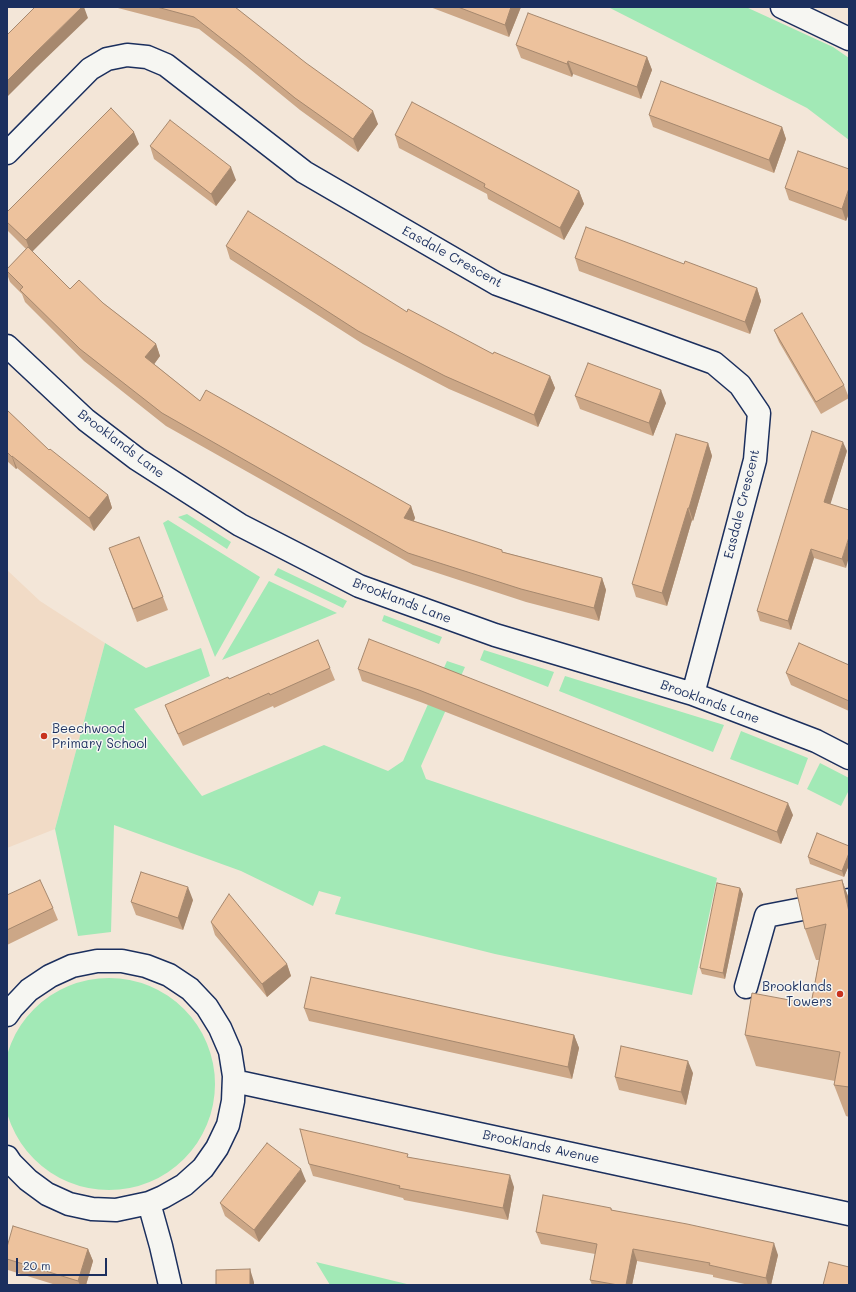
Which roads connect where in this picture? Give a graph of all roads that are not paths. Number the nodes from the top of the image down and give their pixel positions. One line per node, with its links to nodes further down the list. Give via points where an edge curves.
1 (782, 7): 2 (street)
2 (849, 38)
3 (7, 154): 5 (street, Easdale Crescent, via 90,69 107,59 127,54 147,57 166,65 304,172 497,284 714,363 740,385 759,413 755,460)
4 (7, 346): 5 (street, Brooklands Lane, via 86,420 137,459 240,525 360,586 495,635)
5 (693, 694): 6 (street, Brooklands Lane, via 816,741)
6 (849, 758)
7 (849, 900): 8 (street, via 766,916)
8 (746, 987)
9 (7, 1015): 10 (street, via 29,990 72,966 97,961 122,961 146,966 169,975 190,989 207,1007 230,1051)
10 (234, 1081): 12 (street, via 228,1125 218,1148 203,1168 184,1185); 13 (street, Brooklands Avenue)
11 (7, 1157): 12 (street, via 28,1180 47,1194 69,1204 92,1209 116,1210)
12 (149, 1203): 14 (street)
13 (849, 1214)
14 (170, 1285)

